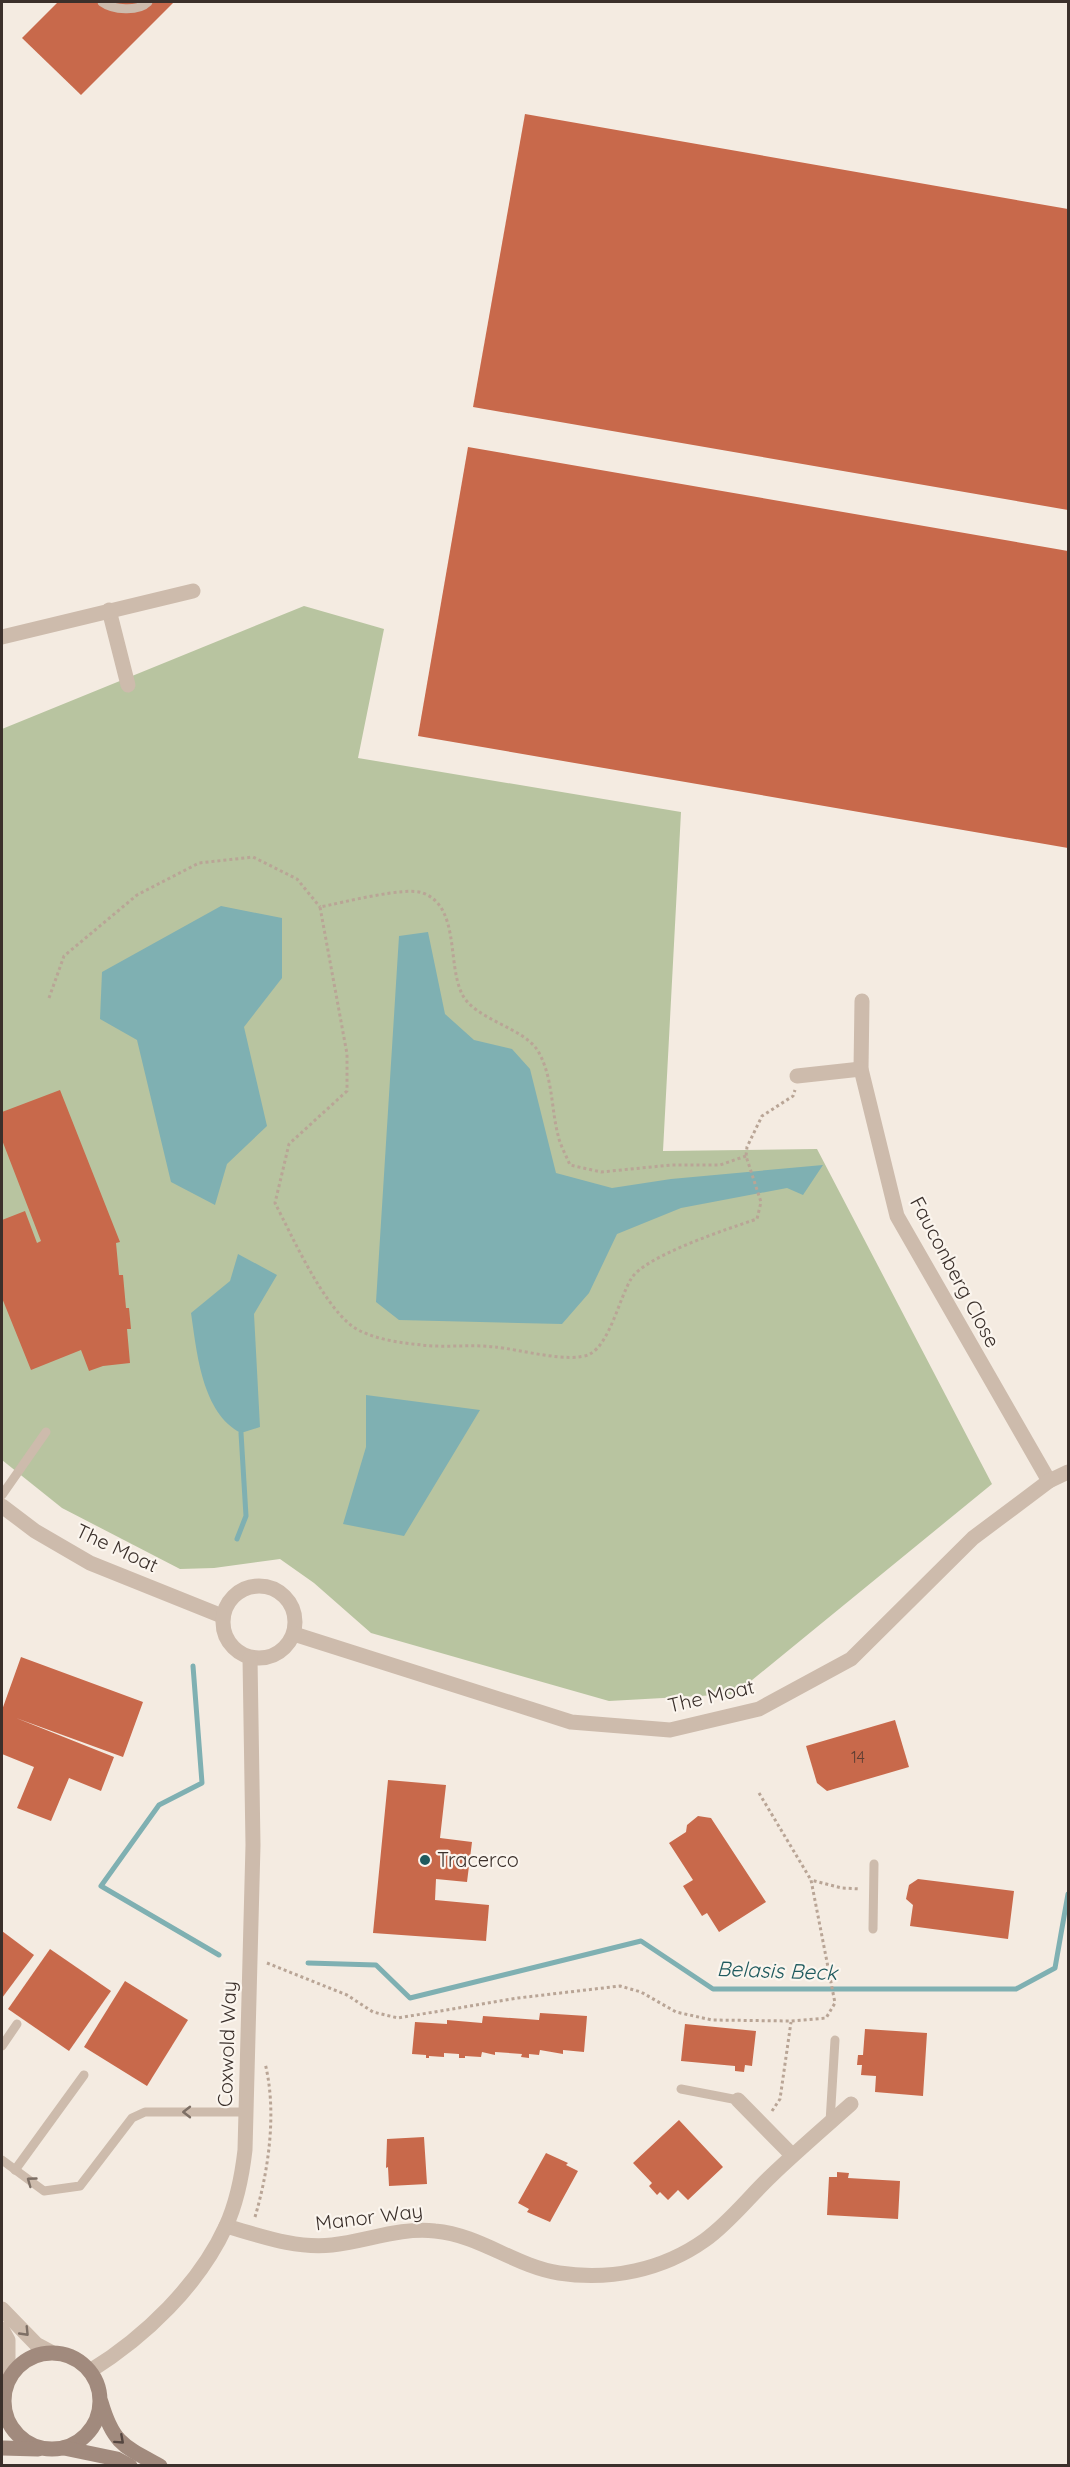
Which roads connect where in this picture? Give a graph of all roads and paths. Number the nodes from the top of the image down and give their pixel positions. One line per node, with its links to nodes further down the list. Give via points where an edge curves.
1 (102, 2): 2 (lane, via 122,9)
2 (148, 2)
3 (193, 591): 4 (street)
4 (109, 610): 5 (street); 6 (street)
5 (2, 637)
6 (129, 685)
7 (320, 907): 8 (path, via 297,879 253,857 199,863 137,895 64,956); 12 (path, via 399,891 421,891 437,900 446,914 453,966 463,996 537,1050 549,1083 558,1136 570,1165 601,1172 720,1165); 12 (path, via 347,1054 346,1091 289,1144 275,1203 331,1304 353,1327 388,1340 424,1346 493,1346 568,1357 588,1355 600,1347 631,1277 652,1262 712,1234 757,1219 761,1202)
8 (49, 998)
9 (862, 1000): 10 (street, Fauconberg Close)
10 (861, 1069): 11 (street); 15 (street, Fauconberg Close, via 897,1216)
11 (797, 1076): 12 (path, via 794,1096 762,1116)
12 (746, 1156)
13 (46, 1432): 16 (lane)
14 (1068, 1472): 15 (street, The Moat)
15 (1049, 1481): 19 (street, The Moat, via 973,1538 851,1659 759,1709 670,1730 572,1722)
16 (2, 1495)
17 (2, 1506): 18 (street, The Moat, via 35,1531 90,1563)
18 (222, 1616): 19 (street, via 231,1598 248,1587 268,1586 285,1596 295,1614); 20 (street, via 224,1634 234,1650)
19 (294, 1634): 20 (street, via 276,1654)
20 (250, 1658): 26 (street, Coxwold Way, via 253,1845)
21 (759, 1793): 23 (path)
22 (874, 1864): 24 (lane)
23 (811, 1880): 24 (path, via 842,1888); 27 (path, via 835,2003 826,2018)
24 (874, 1889): 25 (lane)
25 (873, 1929)
26 (250, 1963): 27 (path, via 272,1964 347,1995 373,2012 398,2018 620,1986 641,1992 676,2012 703,2018); 35 (street, Coxwold Way)
27 (791, 2021): 37 (path, via 780,2099)
28 (17, 2024): 30 (lane)
29 (835, 2040): 36 (lane)
30 (2, 2046)
31 (84, 2074): 40 (lane)
32 (681, 2089): 33 (lane)
33 (738, 2100): 37 (street)
34 (851, 2104): 36 (street, Manor Way)
35 (246, 2112): 40 (lane, one-way to 40, via 145,2112 132,2118 80,2186 44,2191); 41 (street, Coxwold Way, via 241,2183)
36 (830, 2122): 38 (street, Manor Way)
37 (763, 2125): 38 (street)
38 (792, 2155): 41 (street, Manor Way, via 699,2243 658,2265 604,2275 567,2274 532,2266 455,2232 425,2230 332,2245 299,2245)
39 (2, 2160): 40 (lane)
40 (15, 2170)
41 (226, 2226): 45 (street, Coxwold Way, via 193,2280 148,2327)
42 (2, 2309): 44 (street, one-way to 44, via 36,2344)
43 (2, 2329): 46 (street, via 8,2340)
44 (51, 2352): 45 (main road, via 79,2361); 46 (main road, via 34,2356)
45 (90, 2371): 48 (main road)
46 (8, 2380): 47 (main road)
47 (2, 2396): 51 (main road, via 4,2414 13,2431 27,2443)
48 (100, 2399): 50 (main road, via 91,2429 80,2441); 53 (main road, one-way to 53, via 117,2441)
49 (2, 2448): 51 (main road)
50 (64, 2448): 51 (main road); 52 (main road, via 117,2459)
51 (44, 2449)
52 (130, 2466)
53 (160, 2466)

